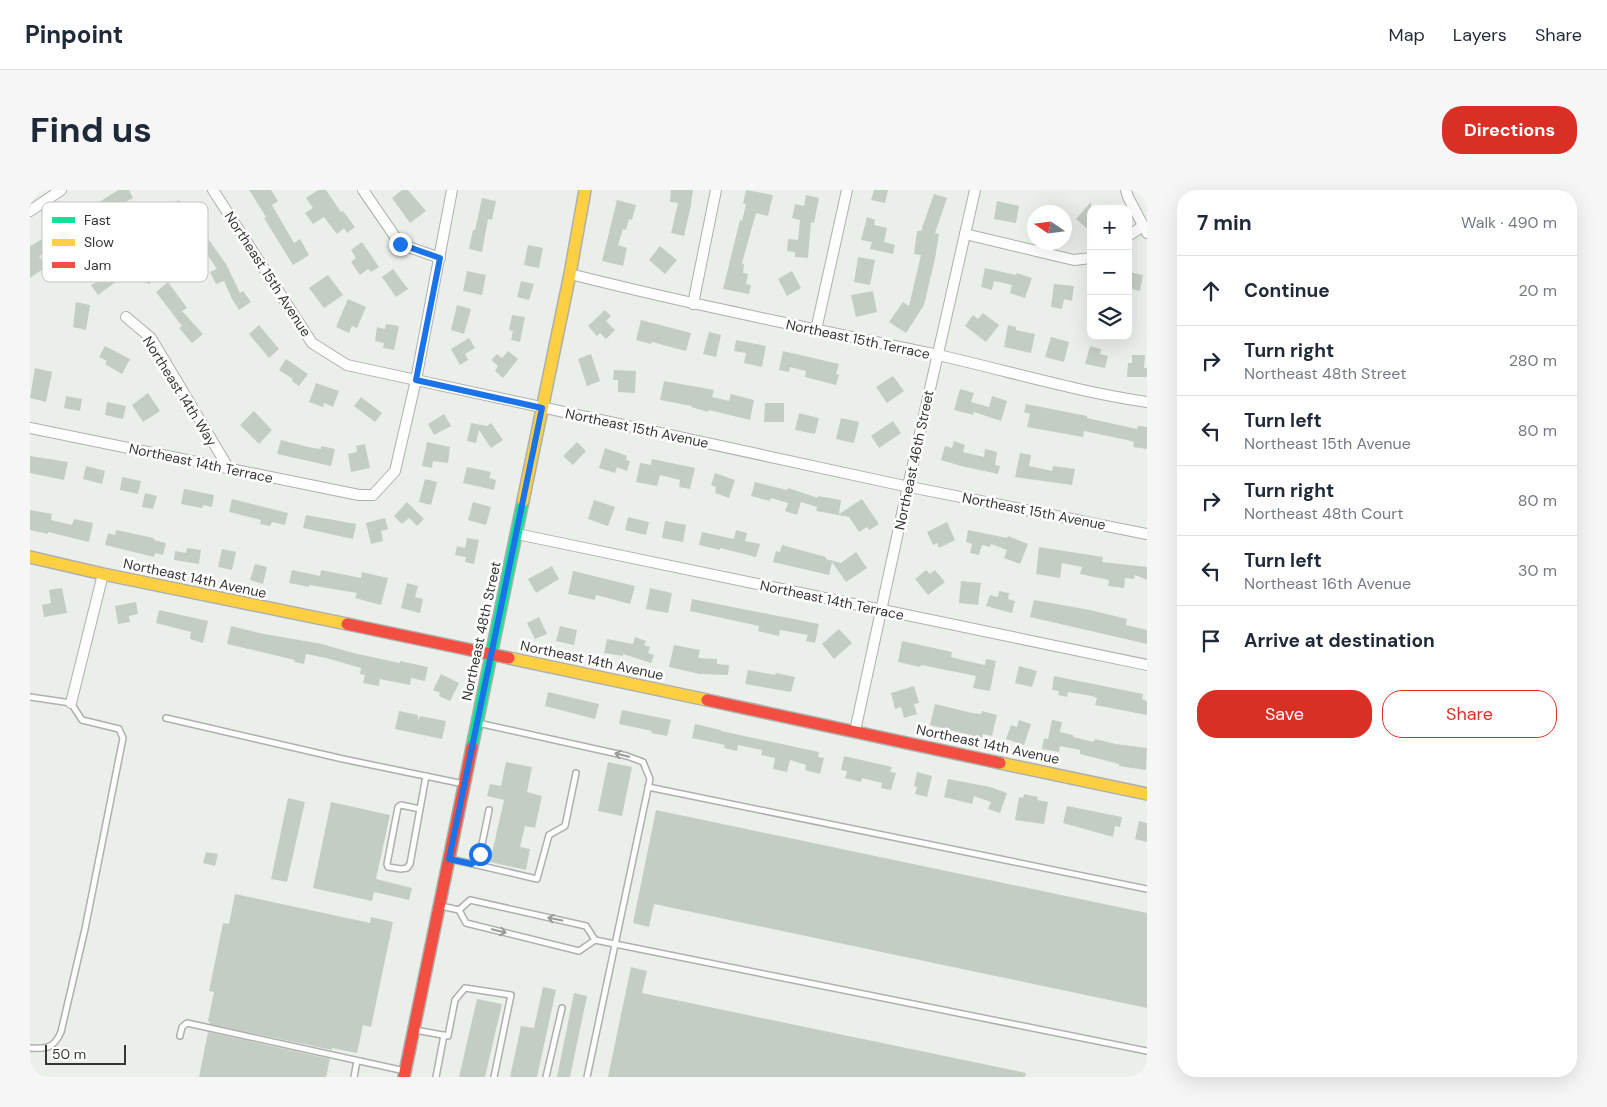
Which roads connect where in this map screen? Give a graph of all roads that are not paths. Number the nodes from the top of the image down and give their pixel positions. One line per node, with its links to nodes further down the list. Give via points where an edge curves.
1 (61, 190): 10 (street)
2 (213, 190): 23 (street, Northeast 15th Avenue, via 312,343 347,365)
3 (364, 190): 16 (street, via 400,244)
4 (452, 190): 16 (street)
5 (585, 190): 18 (street, Northeast 48th Street)
6 (716, 190): 19 (street)
7 (847, 190): 21 (street)
8 (975, 190): 14 (street, Northeast 46th Street)
9 (1126, 190): 13 (street)
10 (43, 202)
11 (42, 203): 12 (street)
12 (30, 211)
13 (1145, 229): 15 (street)
14 (965, 234): 17 (street, via 1074,260); 22 (street, Northeast 46th Street)
15 (1132, 234)
16 (440, 258): 23 (street)
17 (1087, 258)
18 (570, 274): 19 (street, Northeast 15th Terrace); 25 (street, Northeast 48th Street)
19 (693, 304): 21 (street, Northeast 15th Terrace)
20 (126, 317): 27 (street, Northeast 14th Way, via 151,338)
21 (816, 330): 22 (street, Northeast 15th Terrace)
22 (937, 355): 24 (street, Northeast 15th Terrace, via 1110,397); 28 (street, Northeast 46th Street)
23 (416, 380): 25 (street, Northeast 15th Avenue); 27 (street, Northeast 14th Terrace, via 395,470 373,495 359,496)
24 (1147, 402)
25 (542, 408): 28 (street, Northeast 15th Avenue); 29 (street, Northeast 48th Street)
26 (30, 428): 27 (street, Northeast 14th Terrace)
27 (229, 469)
28 (908, 486): 30 (street, Northeast 15th Avenue); 33 (street, Northeast 46th Street)
29 (517, 534): 33 (street, Northeast 14th Terrace); 34 (street, Northeast 48th Street)
30 (1147, 534)
31 (30, 557): 32 (street, Northeast 14th Avenue)
32 (103, 574): 34 (street, Northeast 14th Avenue); 37 (street)
33 (882, 610): 35 (street, Northeast 14th Terrace); 40 (street, Northeast 46th Street)
34 (492, 654): 39 (street, Northeast 48th Street); 40 (street, Northeast 14th Avenue)
35 (1147, 665)
36 (30, 697): 37 (lane)
37 (71, 704): 59 (lane, via 82,720 118,729 123,738 61,1032 56,1043 49,1047)
38 (166, 718): 42 (lane)
39 (477, 723): 43 (street, Northeast 48th Street); 44 (lane, one-way to 39, via 650,779 643,762 627,756)
40 (855, 731): 45 (street, Northeast 14th Avenue)
41 (576, 773): 49 (lane, via 564,826 549,835 537,879)
42 (426, 776): 43 (lane); 46 (lane)
43 (465, 784): 48 (street, Northeast 48th Street)
44 (648, 787): 50 (lane); 54 (lane)
45 (1147, 794)
46 (420, 809): 46 (lane, via 410,864 401,869 388,867 398,807)
47 (489, 810): 49 (lane, via 480,854)
48 (449, 859): 49 (lane); 51 (street, Northeast 48th Street)
49 (472, 864)
50 (1147, 889)
51 (440, 906): 52 (lane); 56 (street, Northeast 48th Street)
52 (459, 910): 53 (lane, one-way to 52, via 586,926 470,900); 53 (lane, one-way to 53, via 466,923 579,951)
53 (595, 940): 54 (lane)
54 (615, 943): 60 (lane); 67 (lane)
55 (562, 1008): 66 (lane)
56 (414, 1030): 57 (lane); 62 (street, Northeast 48th Street)
57 (444, 1035): 64 (lane); 65 (lane, via 448,1036 455,1000 465,988 511,995)
58 (180, 1036): 61 (lane, via 182,1027 187,1023)
59 (30, 1048)
60 (1147, 1051)
61 (357, 1061): 62 (lane); 63 (lane)
62 (405, 1074)
63 (354, 1077)
64 (436, 1077)
65 (494, 1077)
66 (546, 1077)
67 (587, 1077)

